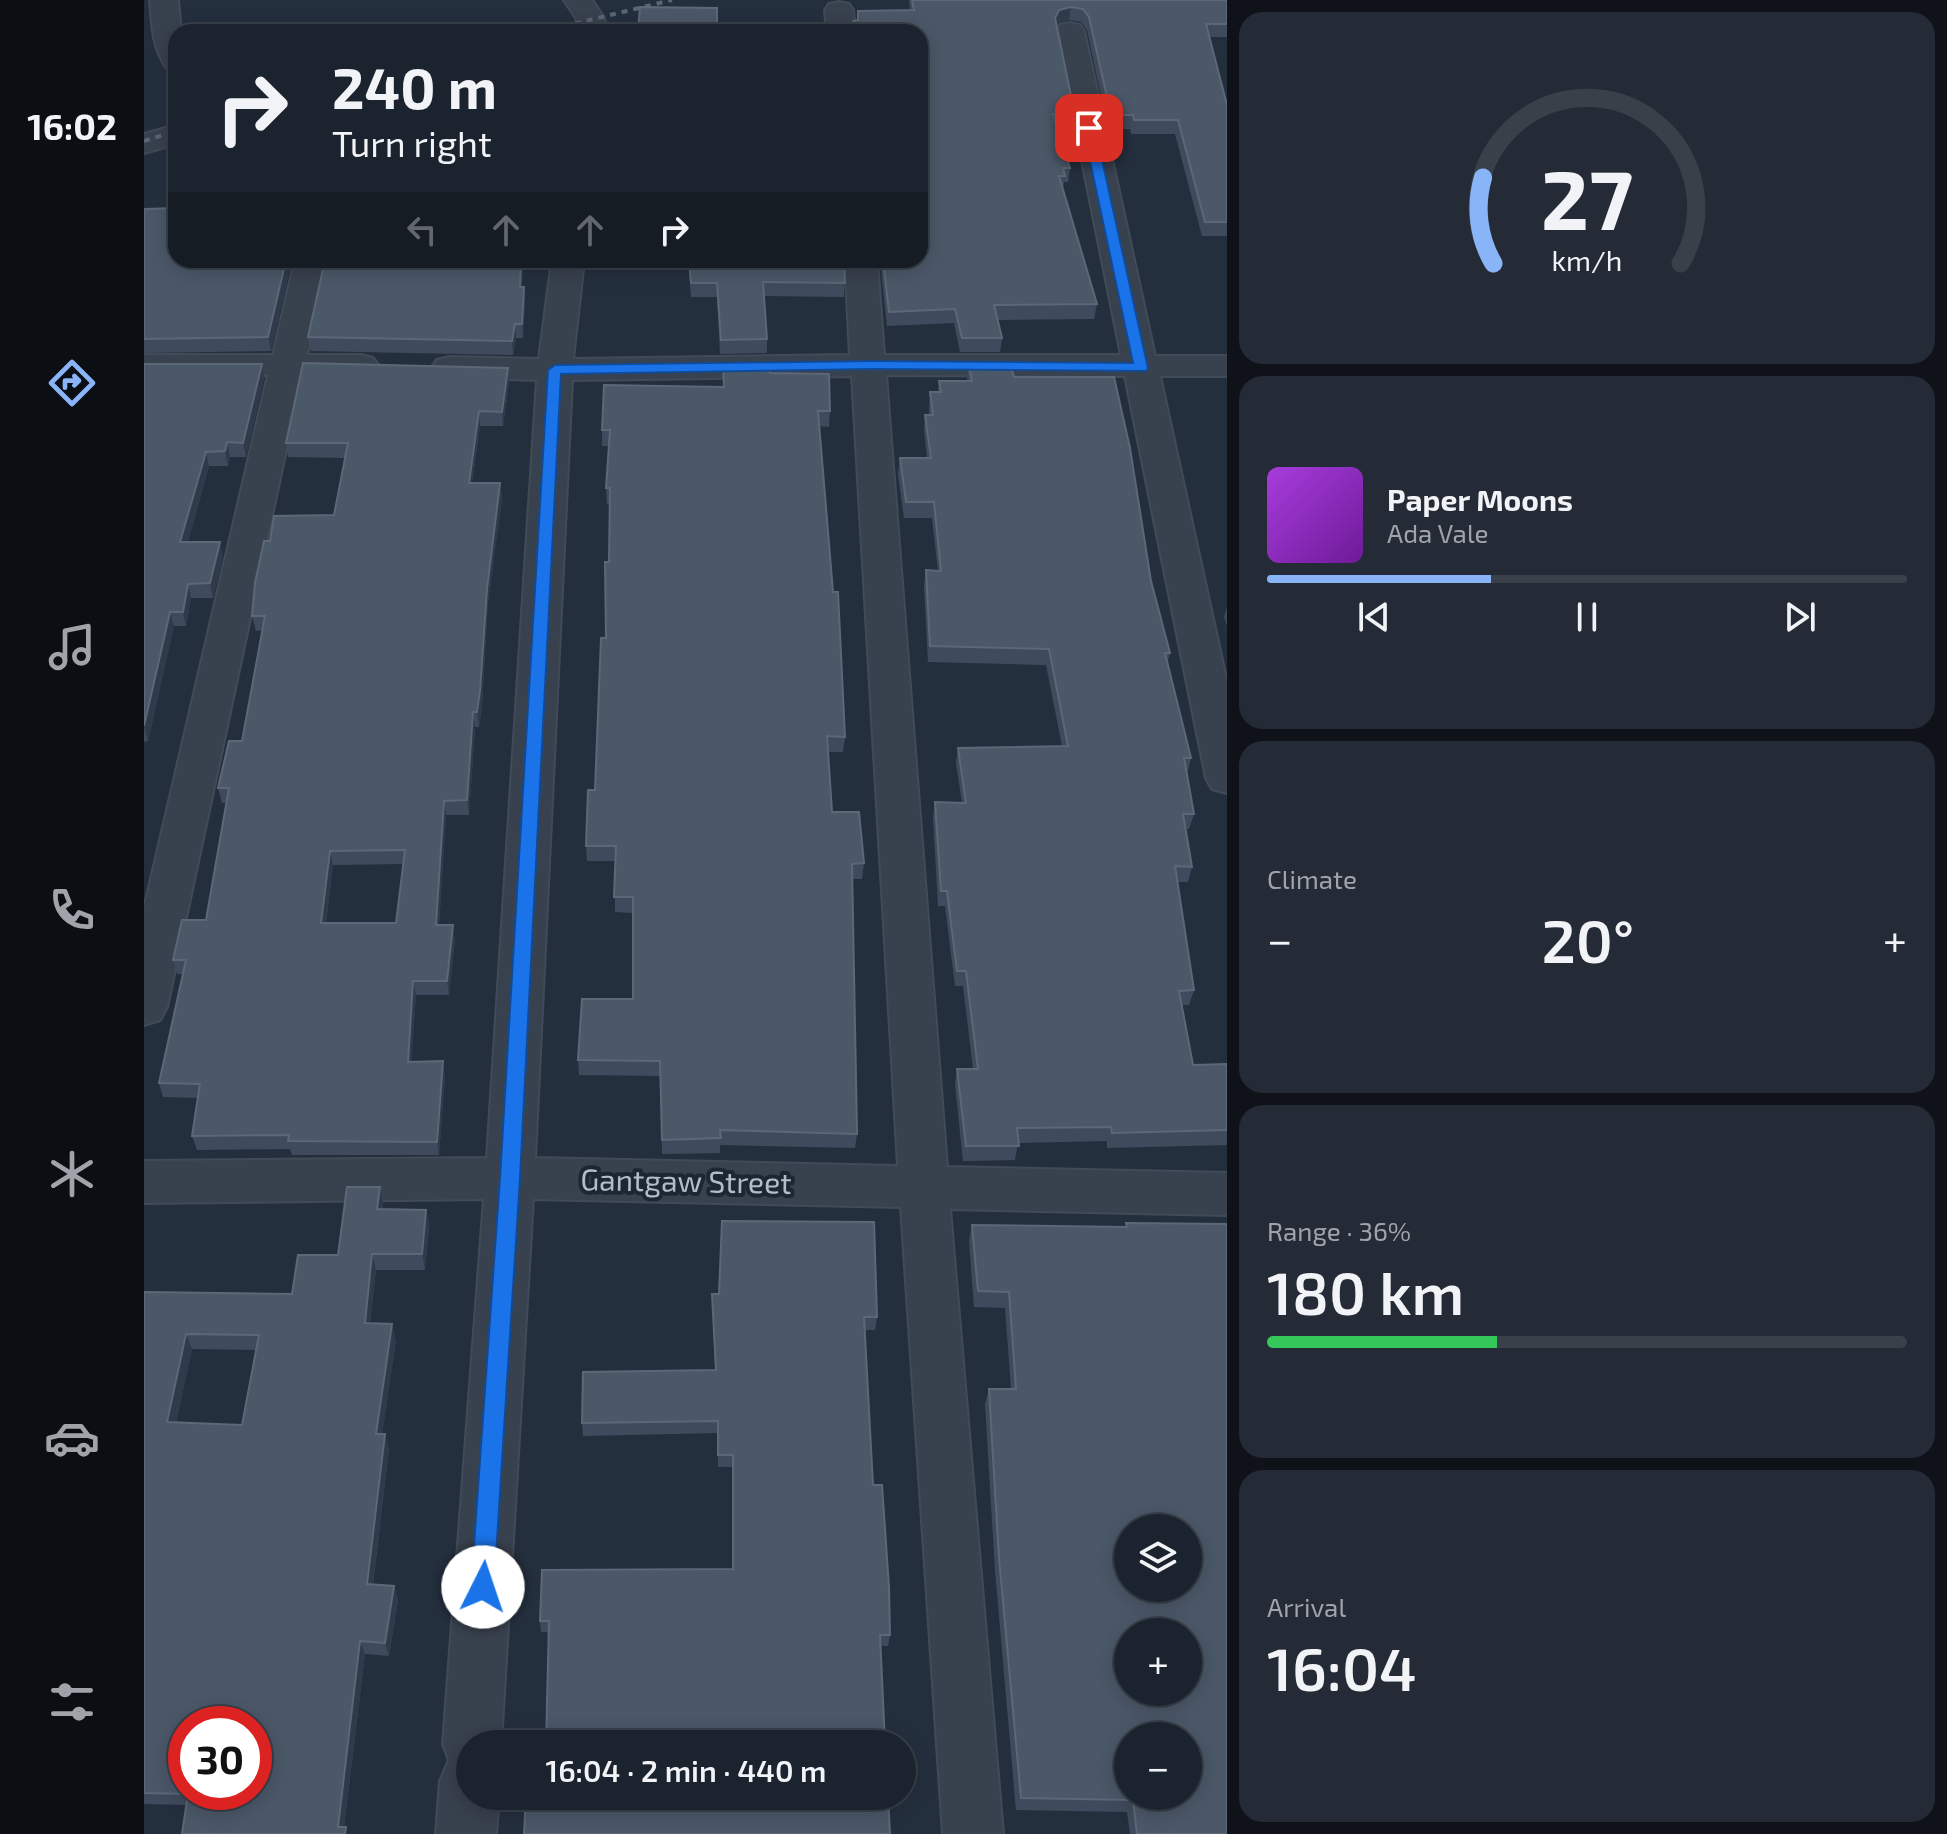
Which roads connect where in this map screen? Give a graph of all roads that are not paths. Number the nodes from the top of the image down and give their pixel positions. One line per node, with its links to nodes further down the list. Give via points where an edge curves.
1 (164, 0): 5 (street)
2 (578, 0): 3 (street)
3 (591, 24)
4 (1070, 31): 15 (street)
5 (168, 38)
6 (168, 136): 7 (street)
7 (144, 144)
8 (309, 268): 11 (street)
9 (567, 268): 16 (street)
10 (862, 268): 13 (street)
11 (287, 364): 12 (street); 16 (street); 18 (street)
12 (144, 365)
13 (871, 365): 15 (street); 16 (street); 21 (street)
14 (1227, 366): 15 (street)
15 (1141, 368): 17 (street)
16 (555, 370): 19 (street)
17 (1227, 778)
18 (144, 1007)
19 (510, 1178): 20 (street, Gantgaw Street); 21 (street, Gantgaw Street); 23 (street)
20 (144, 1182)
21 (924, 1189): 22 (street, Gantgaw Street); 26 (street)
22 (1227, 1194)
23 (473, 1730)
24 (468, 1810): 25 (street)
25 (466, 1834)
26 (973, 1834)

